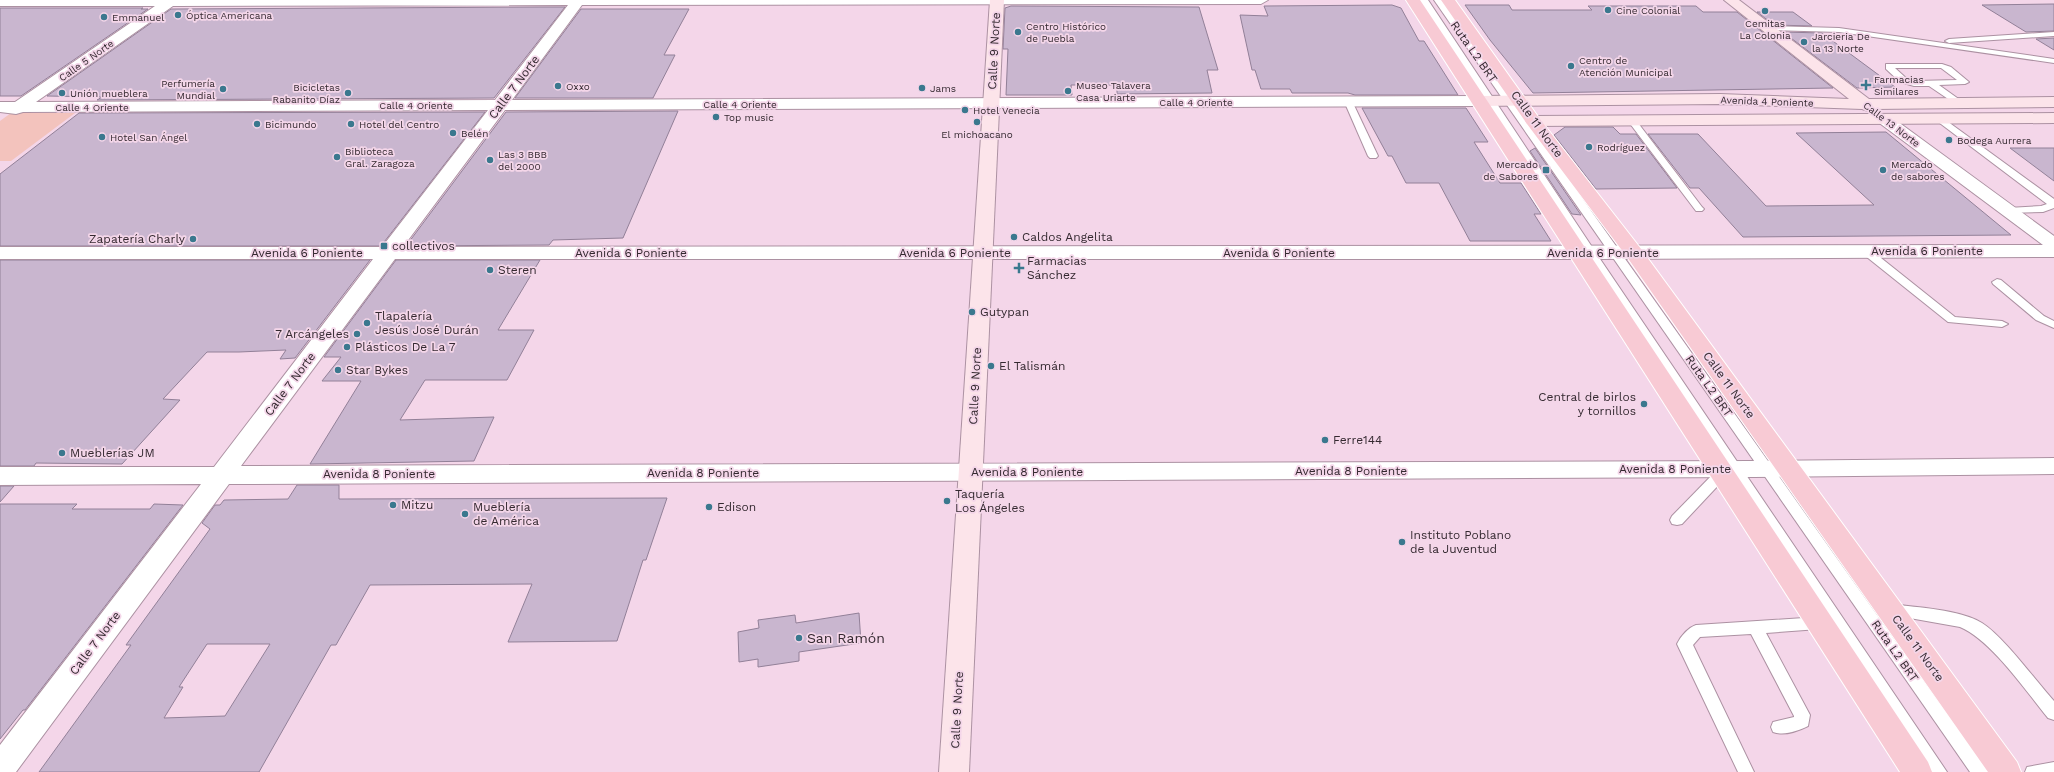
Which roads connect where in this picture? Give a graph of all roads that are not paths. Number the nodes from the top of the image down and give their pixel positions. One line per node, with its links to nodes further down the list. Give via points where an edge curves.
1 (579, 0): 2 (street); 9 (street); 24 (street, Calle 7 Norte)
2 (997, 0): 3 (street); 22 (main road, Calle 9 Norte)
3 (1261, 0)
4 (1413, 0): 17 (main road)
5 (1424, 0): 17 (lane, Ruta L2 BRT)
6 (1438, 0): 19 (lane, Ruta L2 BRT)
7 (1448, 0): 19 (main road, Calle 11 Norte)
8 (1731, 0): 11 (main road, Calle 13 Norte)
9 (171, 1): 10 (street); 26 (street, Calle 5 Norte)
10 (0, 2)
11 (1768, 28): 13 (lane, via 1839,30); 23 (main road, Calle 13 Norte)
12 (2054, 34): 13 (lane)
13 (1933, 43): 14 (lane)
14 (2054, 61)
15 (1932, 84): 15 (lane, via 1961,84 1965,81 1948,69 1937,66 1889,68 1909,82); 20 (lane)
16 (1660, 100): 19 (main road, Avenida 4 Poniente); 23 (main road, Avenida 4 Poniente); 32 (main road, via 1627,108 1624,112)
17 (1485, 101): 18 (street, Calle 4 Oriente); 19 (main road, Avenida 4 Poniente); 41 (main road)
18 (1348, 102): 22 (street, Calle 4 Oriente); 33 (lane)
19 (1514, 102): 31 (main road, Calle 11 Norte); 42 (lane, Ruta L2 BRT)
20 (1957, 102): 21 (main road, Avenida 4 Poniente); 23 (main road, Avenida 4 Poniente)
21 (2054, 102)
22 (991, 103): 24 (street, Calle 4 Oriente); 40 (main road, Calle 9 Norte)
23 (1864, 103): 29 (main road, Calle 13 Norte)
24 (501, 104): 26 (street, Calle 4 Oriente); 39 (street, Calle 7 Norte)
25 (0, 107): 26 (street, Calle 4 Oriente)
26 (18, 107): 28 (street, Calle 5 Norte)
27 (2054, 118): 30 (main road, Avenida 4 Poniente)
28 (0, 119)
29 (1884, 119): 30 (main road, Avenida 4 Poniente); 32 (main road, Avenida 4 Poniente); 35 (street, Calle 13 Norte)
30 (1940, 119): 35 (lane, via 2053,205 2043,209)
31 (1533, 121): 32 (main road, Avenida 4 Poniente); 42 (main road, Calle 11 Norte)
32 (1632, 121): 34 (lane)
33 (1373, 156)
34 (1699, 209)
35 (2008, 211): 36 (street, Calle 13 Norte)
36 (2054, 246)
37 (2054, 251): 38 (street, Avenida 6 Poniente)
38 (1867, 252): 42 (street, Avenida 6 Poniente); 45 (lane, via 1952,320)
39 (389, 253): 40 (street, Avenida 6 Poniente); 43 (street, Avenida 6 Poniente); 51 (street, Calle 7 Norte)
40 (983, 253): 41 (street, Avenida 6 Poniente); 50 (main road, Calle 9 Norte)
41 (1585, 253): 42 (street, Avenida 6 Poniente); 49 (main road)
42 (1625, 253): 48 (main road, Calle 11 Norte)
43 (0, 254)
44 (1997, 282): 46 (lane, via 2040,318)
45 (2002, 324)
46 (2054, 325)
47 (2054, 466): 48 (street, Avenida 8 Poniente)
48 (1778, 469): 49 (street, Avenida 8 Poniente); 54 (main road, Calle 11 Norte); 65 (lane, Ruta L2 BRT)
49 (1726, 471): 50 (street, Avenida 8 Poniente); 53 (lane); 55 (main road); 64 (lane)
50 (971, 472): 51 (street, Avenida 8 Poniente); 61 (main road, Calle 9 Norte)
51 (222, 474): 52 (street, Avenida 8 Poniente); 59 (street, Calle 7 Norte)
52 (0, 476)
53 (1677, 520)
54 (1890, 610): 57 (lane, via 1962,622 1976,627 1990,638); 66 (main road, Calle 11 Norte)
55 (1820, 623): 56 (lane); 63 (main road)
56 (1755, 627): 58 (lane, via 1802,715 1802,721 1796,724); 62 (lane, via 1696,631 1685,644)
57 (2054, 713)
58 (1779, 726)
59 (0, 769)
60 (2054, 770): 67 (lane)
61 (954, 772)
62 (1746, 772)
63 (1917, 772)
64 (1939, 772)
65 (1980, 772)
66 (2006, 772)
67 (2033, 772)

